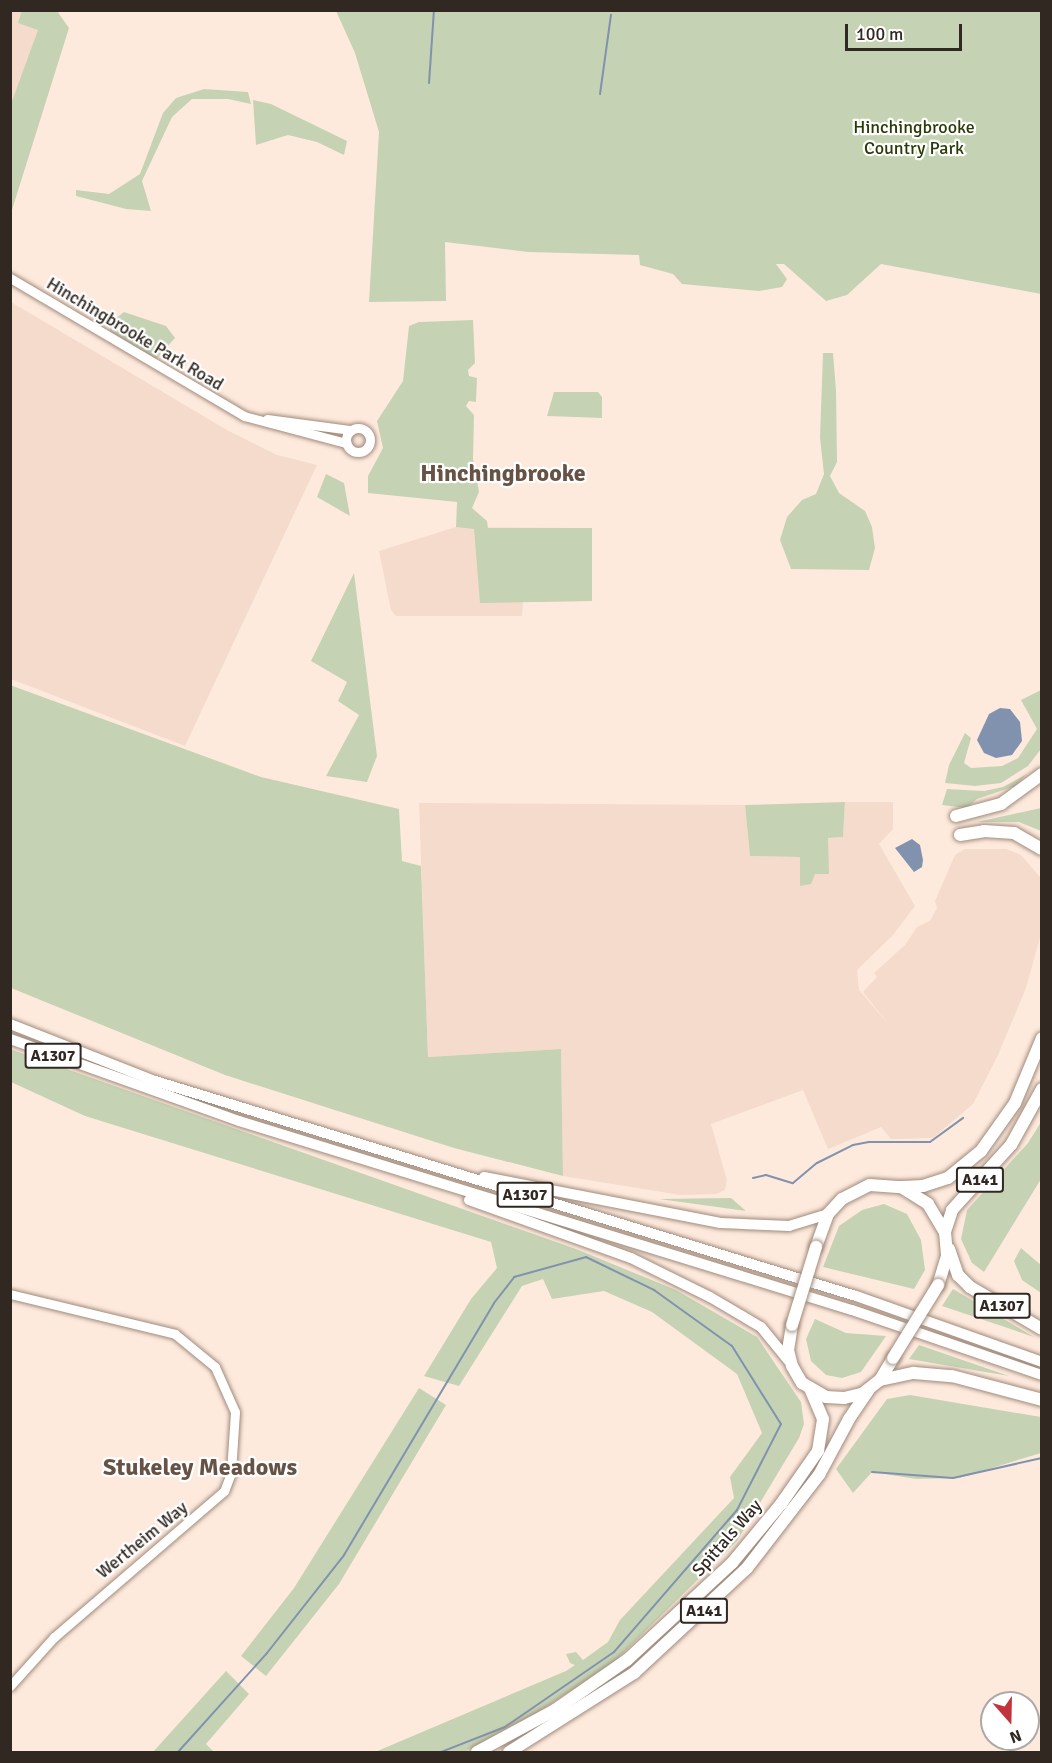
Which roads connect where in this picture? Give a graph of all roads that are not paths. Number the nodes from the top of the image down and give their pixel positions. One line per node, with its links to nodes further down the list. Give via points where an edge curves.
1 (10, 278): 2 (street, Hinchingbrooke Park Road)
2 (244, 416): 3 (street, Hinchingbrooke Park Road); 4 (street, Hinchingbrooke Park Road)
3 (351, 430): 4 (street); 4 (street, via 366,430 370,445 355,452)
4 (346, 443)
5 (1041, 774): 6 (highway, via 1016,797 985,810)
6 (956, 816)
7 (960, 835): 8 (highway, via 1014,833)
8 (1041, 849)
9 (10, 1024): 14 (main road, A1307, via 152,1080)
10 (1041, 1038): 15 (highway, A141, via 1015,1102 981,1151 958,1172 936,1183)
11 (10, 1039): 13 (main road, A1307, via 149,1092)
12 (1041, 1089): 17 (highway, A141, via 1011,1145 952,1210)
13 (319, 1145): 22 (main road, A1307, via 631,1258 761,1327 780,1346); 23 (main road, A1307, via 852,1310)
14 (466, 1176): 16 (main road, A1307, via 500,1178 721,1223 789,1226); 21 (main road, A1307, via 856,1296)
15 (901, 1187): 16 (highway, via 881,1184 860,1188); 17 (highway, via 928,1204)
16 (828, 1214): 22 (highway, bridge, via 792,1325 788,1350)
17 (945, 1232): 18 (highway)
18 (948, 1245): 20 (highway, A1307, via 958,1275 970,1287); 24 (highway, bridge, via 938,1285)
19 (10, 1294): 28 (street, Wertheim Way, via 175,1334 215,1367 235,1412 231,1473 224,1491 54,1637)
20 (1041, 1329)
21 (1041, 1362)
22 (792, 1366): 25 (highway)
23 (1041, 1375)
24 (880, 1380): 26 (highway); 27 (highway, via 914,1373 952,1376)
25 (810, 1389): 26 (highway, via 835,1398 853,1397); 29 (highway, Spittals Way / A141, via 823,1419 821,1443 807,1469 732,1563 627,1660 555,1710)
26 (869, 1389): 30 (highway, Spittals Way / A141, via 819,1476 747,1568 634,1673)
27 (1041, 1400)
28 (10, 1686)
29 (477, 1752)
30 (508, 1752)

